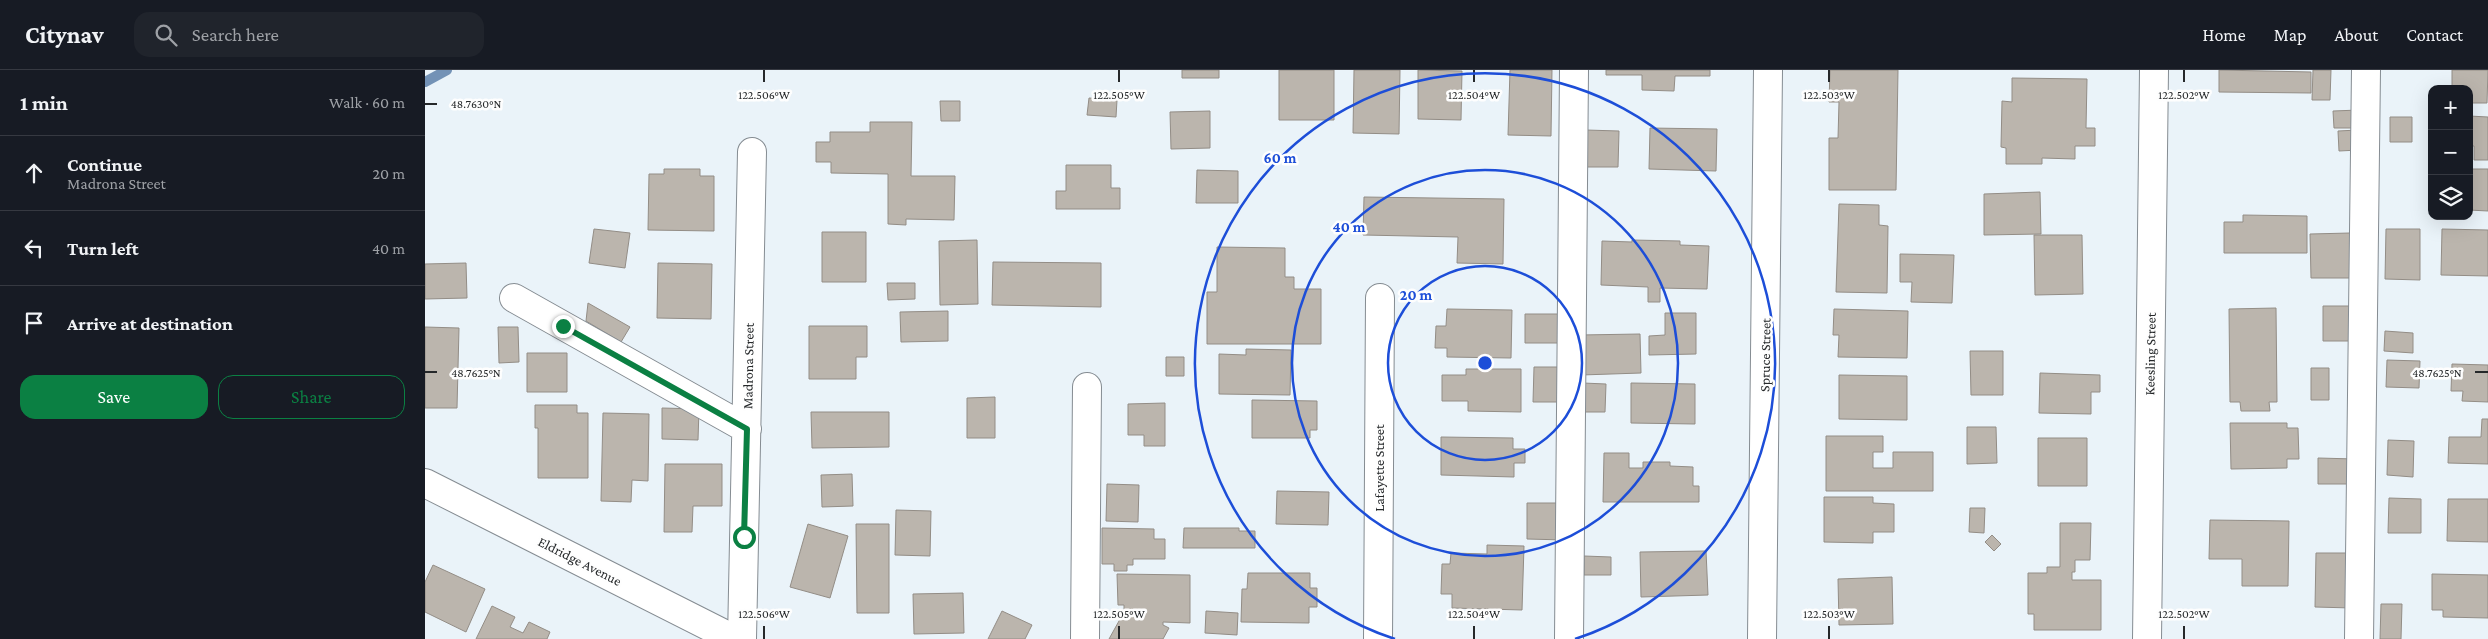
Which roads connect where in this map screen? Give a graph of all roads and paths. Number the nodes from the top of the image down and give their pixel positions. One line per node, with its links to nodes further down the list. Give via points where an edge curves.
1 (1574, 70): 15 (street)
2 (1768, 70): 16 (street, Spruce Street)
3 (2154, 70): 17 (street, Keesling Street)
4 (2366, 70): 18 (street)
5 (752, 152): 9 (street, Madrona Street)
6 (513, 298): 9 (street)
7 (1380, 298): 14 (street, Lafayette Street)
8 (1087, 387): 13 (street)
9 (747, 429): 12 (street, Madrona Street)
10 (425, 483): 11 (street, Eldridge Avenue)
11 (734, 639)
12 (742, 639)
13 (1085, 639)
14 (1378, 639)
15 (1569, 639)
16 (1762, 639)
17 (2147, 639)
18 (2359, 639)

